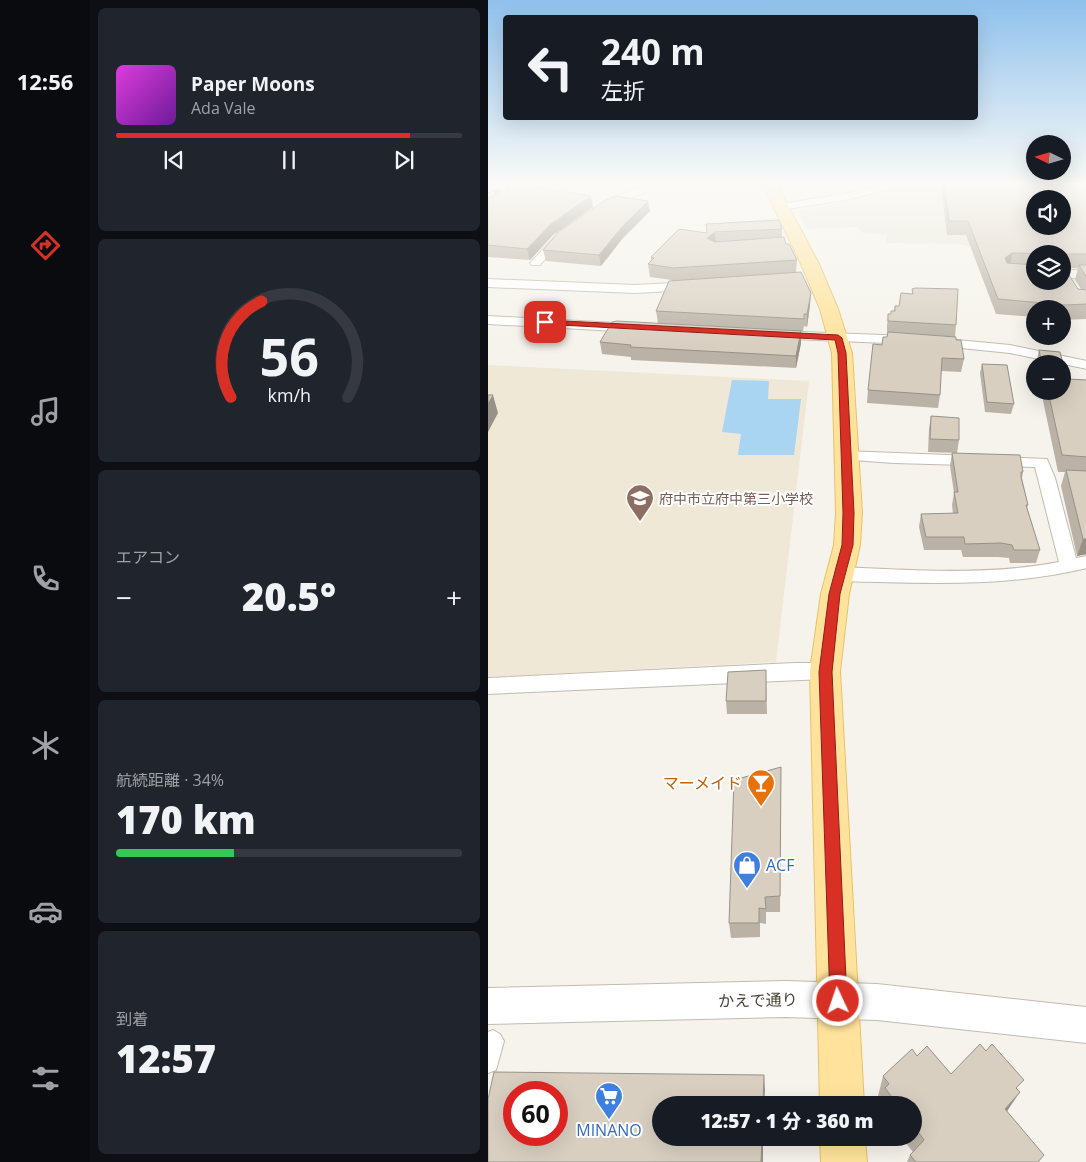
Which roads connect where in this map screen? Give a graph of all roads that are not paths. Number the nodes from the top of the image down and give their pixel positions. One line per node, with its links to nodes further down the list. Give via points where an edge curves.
1 (556, 239): 3 (street)
2 (792, 239): 13 (main road, via 809,278 829,309)
3 (536, 264)
4 (1071, 274): 5 (street)
5 (1086, 274)
6 (488, 283): 7 (street, via 635,288)
7 (702, 285)
8 (1071, 287): 9 (street)
9 (1073, 290)
10 (488, 320): 11 (street)
11 (644, 328)
12 (763, 334): 13 (street)
13 (838, 338): 14 (street, via 984,346); 15 (main road, via 842,353)
14 (1086, 366)
15 (845, 456): 16 (street, via 1041,462); 20 (main road, via 849,513 847,545)
16 (1047, 478): 17 (street); 19 (street)
17 (1067, 480)
18 (1086, 562): 19 (street)
19 (1068, 567): 20 (street, via 1010,575 956,577)
20 (839, 574): 21 (main road)
21 (825, 672): 22 (street); 23 (main road)
22 (488, 686)
23 (838, 1001): 24 (street, かえで通り, via 786,999); 25 (street, かえで通り, via 878,1002); 28 (main road)
24 (488, 1006)
25 (1086, 1025)
26 (493, 1041): 27 (street)
27 (488, 1062)
28 (842, 1096)
29 (843, 1146): 30 (main road)
30 (844, 1162)

